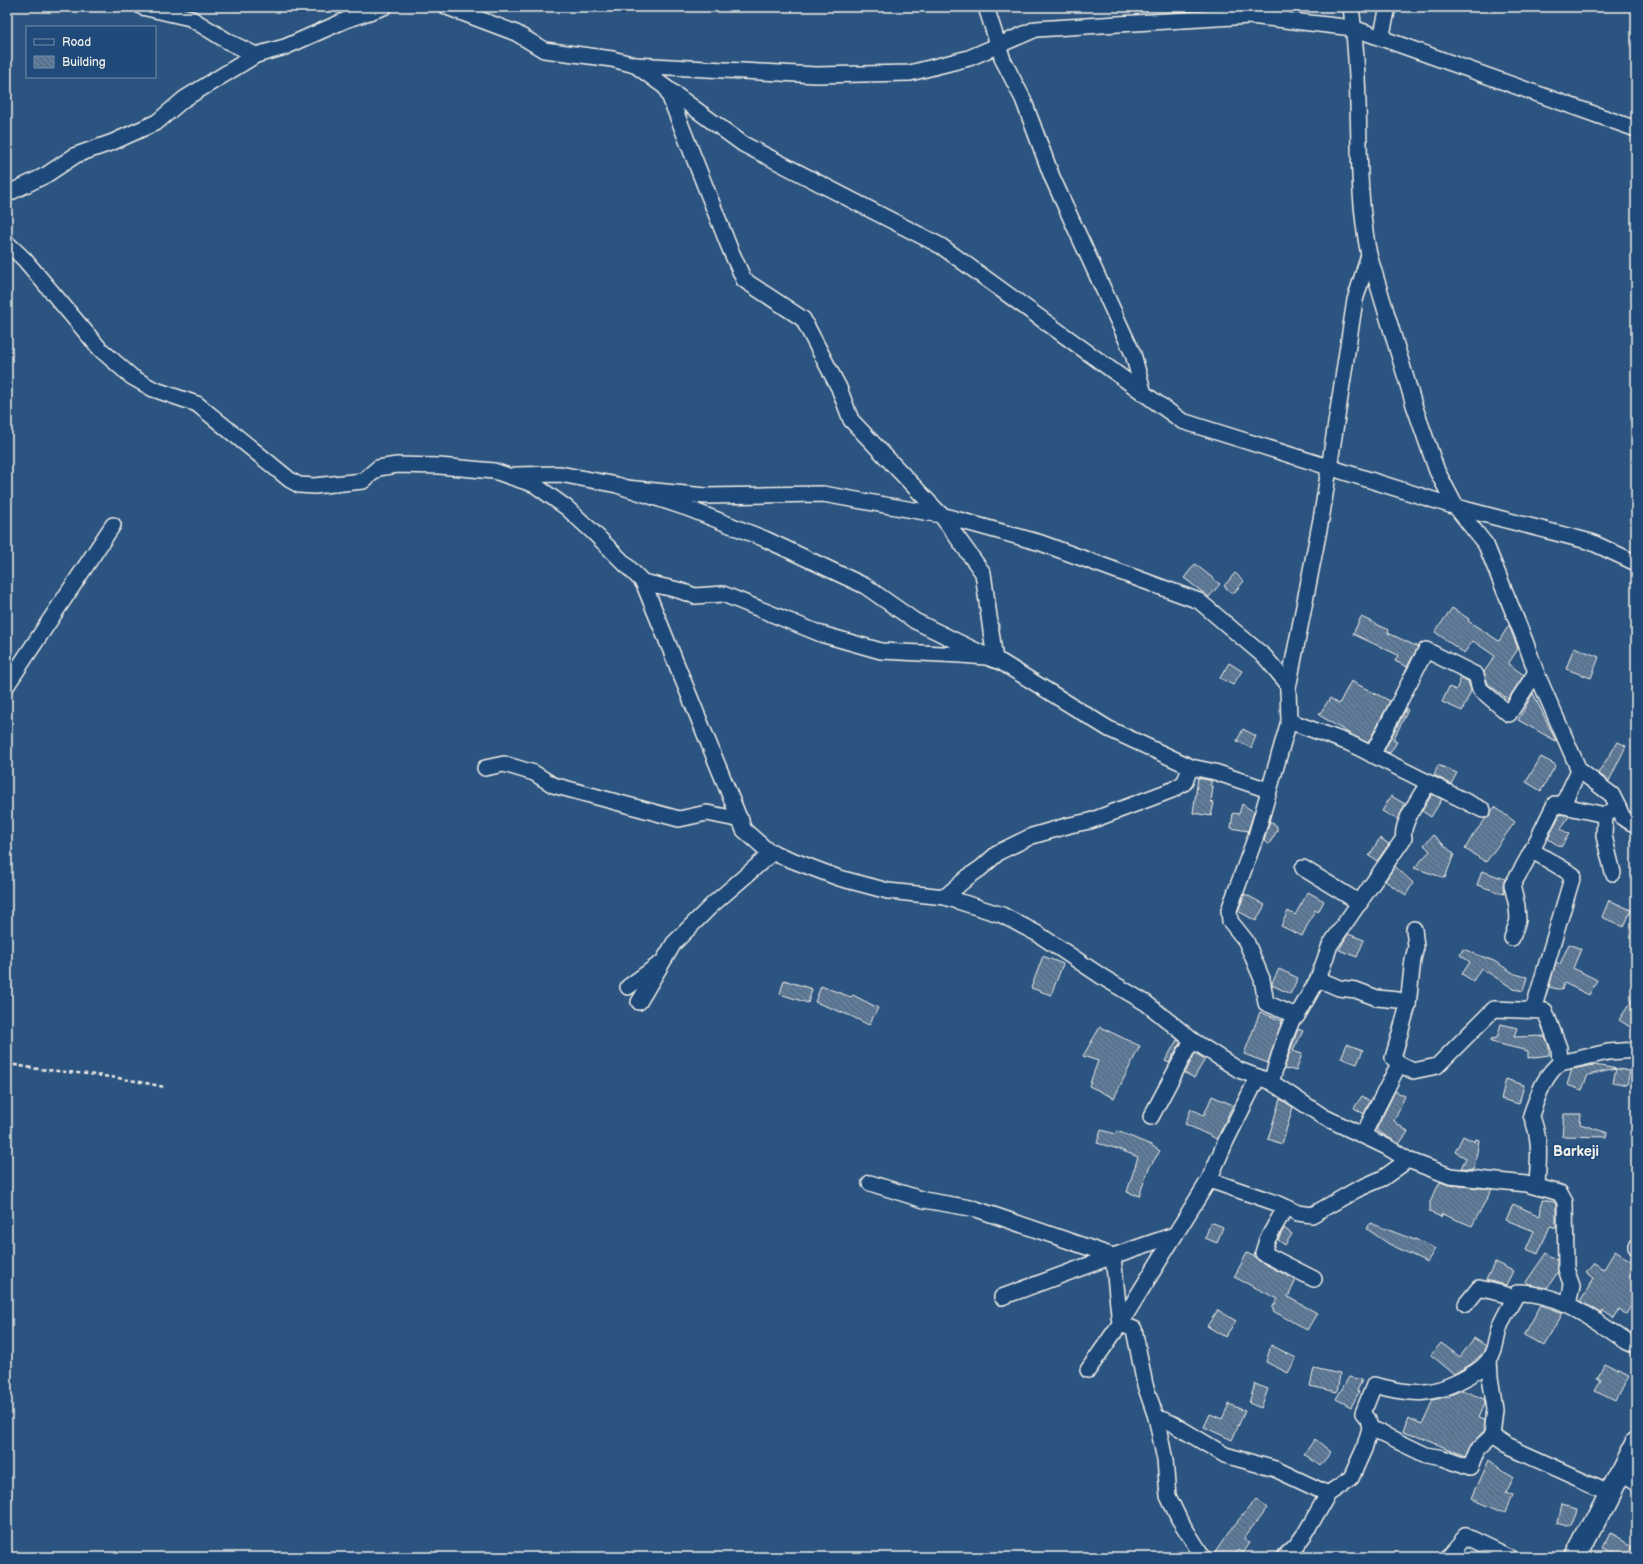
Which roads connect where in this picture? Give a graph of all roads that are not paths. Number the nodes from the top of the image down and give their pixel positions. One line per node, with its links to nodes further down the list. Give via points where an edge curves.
1 (142, 7): 10 (street, via 190,18)
2 (384, 7): 10 (street, via 346,20 285,47)
3 (447, 7): 11 (street, via 516,33 544,50 612,59)
4 (986, 7): 9 (street)
5 (1351, 7): 7 (street)
6 (1388, 7): 8 (street)
7 (1353, 28): 8 (street); 9 (street, via 1250,16 1036,29); 16 (street, via 1364,229)
8 (1381, 38): 13 (street)
9 (998, 45): 11 (street, via 969,58 910,73 816,76); 17 (street, via 1023,98 1052,177 1133,354)
10 (256, 55): 14 (street, via 184,99 157,122 76,155 46,175)
11 (635, 65): 12 (street)
12 (667, 90): 17 (street, via 743,144 941,246); 22 (street, via 744,280 803,319 851,420)
13 (1636, 129)
14 (7, 194)
15 (7, 243): 19 (street, via 24,259 100,349 132,377 153,389 197,404 299,485 363,481 378,468 397,465 494,471)
16 (1369, 255): 18 (street, via 1355,300); 21 (street, via 1414,405 1437,471)
17 (1144, 394): 18 (street, via 1182,421)
18 (1330, 467): 21 (street); 29 (street)
19 (508, 476): 20 (street, via 560,474); 25 (street, via 535,486 567,508)
20 (626, 488): 22 (street, via 705,496 823,494); 26 (street, via 758,536 865,586 915,621)
21 (1456, 507): 24 (street, via 1591,542); 27 (street, via 1486,545 1526,641)
22 (941, 515): 26 (street, via 983,572); 29 (street, via 1041,544 1199,601 1265,657 1287,683)
23 (113, 525): 28 (street)
24 (1636, 563)
25 (643, 582): 26 (street, via 695,596 723,594 821,634 881,652 961,655); 40 (street)
26 (995, 660): 32 (street, via 1109,729)
27 (1536, 672): 31 (street, via 1509,714 1480,689 1476,675 1426,650); 34 (street)
28 (7, 685)
29 (1288, 688): 30 (street)
30 (1289, 721): 31 (street); 36 (street)
31 (1372, 755): 35 (street)
32 (1191, 767): 36 (street, via 1216,772); 46 (street, via 1184,782 1172,790 1090,821 1032,836 999,852)
33 (484, 768): 40 (street, via 504,764 534,773 553,785 679,819 707,813)
34 (1579, 770): 37 (street); 39 (street, via 1612,795)
35 (1428, 783): 38 (street); 47 (street, via 1404,825 1404,838)
36 (1268, 790): 56 (street, via 1256,836 1229,910 1230,921 1246,941 1262,979 1266,1003)
37 (1563, 804): 39 (street, via 1580,810); 42 (street, via 1555,804)
38 (1483, 810)
39 (1611, 811): 41 (street); 45 (street, via 1604,836)
40 (741, 820): 43 (street, via 744,830)
41 (1636, 825)
42 (1533, 851): 49 (street, via 1512,885 1518,920); 55 (street, via 1573,875)
43 (772, 852): 46 (street, via 839,878 888,891); 50 (street, via 674,943)
44 (1303, 868): 47 (street)
45 (1613, 873)
46 (945, 897): 57 (street, via 1002,915 1038,934 1146,1003)
47 (1360, 903): 51 (street, via 1330,945)
48 (1414, 929): 54 (street, via 1416,948)
49 (1512, 938)
50 (664, 961): 52 (street); 53 (street)
51 (1318, 979): 54 (street, via 1339,988 1356,990 1377,998 1398,1000); 56 (street, via 1297,1016)
52 (628, 987)
53 (639, 1002)
54 (1408, 1005): 60 (street, via 1393,1058)
55 (1533, 1010): 59 (street, via 1545,1012 1558,1048); 60 (street, via 1494,1009 1437,1066 1413,1071)
56 (1294, 1015): 61 (street)
57 (1192, 1040): 61 (street, via 1240,1070); 62 (street)
58 (1636, 1050): 59 (street, via 1608,1052)
59 (1560, 1063): 67 (street, via 1553,1068 1542,1086 1531,1114 1537,1128 1539,1144)
60 (1399, 1064): 63 (street)
61 (1265, 1079): 63 (street, via 1324,1117); 65 (street, via 1226,1141)
62 (1151, 1117)
63 (1363, 1135): 64 (street)
64 (1408, 1160): 67 (street, via 1450,1176); 68 (street, via 1383,1178 1312,1215)
65 (1209, 1180): 68 (street); 69 (street)
66 (870, 1183): 70 (street, via 924,1200 976,1209)
67 (1537, 1186): 75 (street, via 1560,1193 1565,1202 1566,1269 1572,1286)
68 (1285, 1208): 71 (street, via 1267,1240 1263,1253)
69 (1174, 1236): 70 (street); 76 (street)
70 (1112, 1256): 72 (street); 76 (street)
71 (1314, 1280)
72 (1002, 1297)
73 (1515, 1297): 74 (street, via 1479,1288); 75 (street, via 1517,1293 1530,1293); 78 (street, via 1500,1325)
74 (1466, 1304)
75 (1568, 1304): 77 (street)
76 (1120, 1324): 79 (street); 80 (street, via 1134,1329 1145,1385)
77 (1636, 1346)
78 (1489, 1360): 81 (street, via 1462,1380 1426,1392 1394,1390 1374,1385 1363,1413); 82 (street, via 1495,1409)
79 (1088, 1370)
80 (1156, 1417): 85 (street, via 1173,1424 1225,1455 1275,1469); 86 (street, via 1165,1460 1168,1496)
81 (1370, 1428): 82 (street, via 1426,1455 1470,1468 1477,1450); 85 (street, via 1351,1478)
82 (1492, 1436): 84 (street, via 1507,1446)
83 (1636, 1440): 84 (street)
84 (1622, 1485): 90 (street)
85 (1328, 1494): 87 (street, via 1300,1541)
86 (1203, 1557)
87 (1284, 1557)
88 (1448, 1557): 89 (street, via 1466,1536)
89 (1510, 1557)
90 (1577, 1557)

